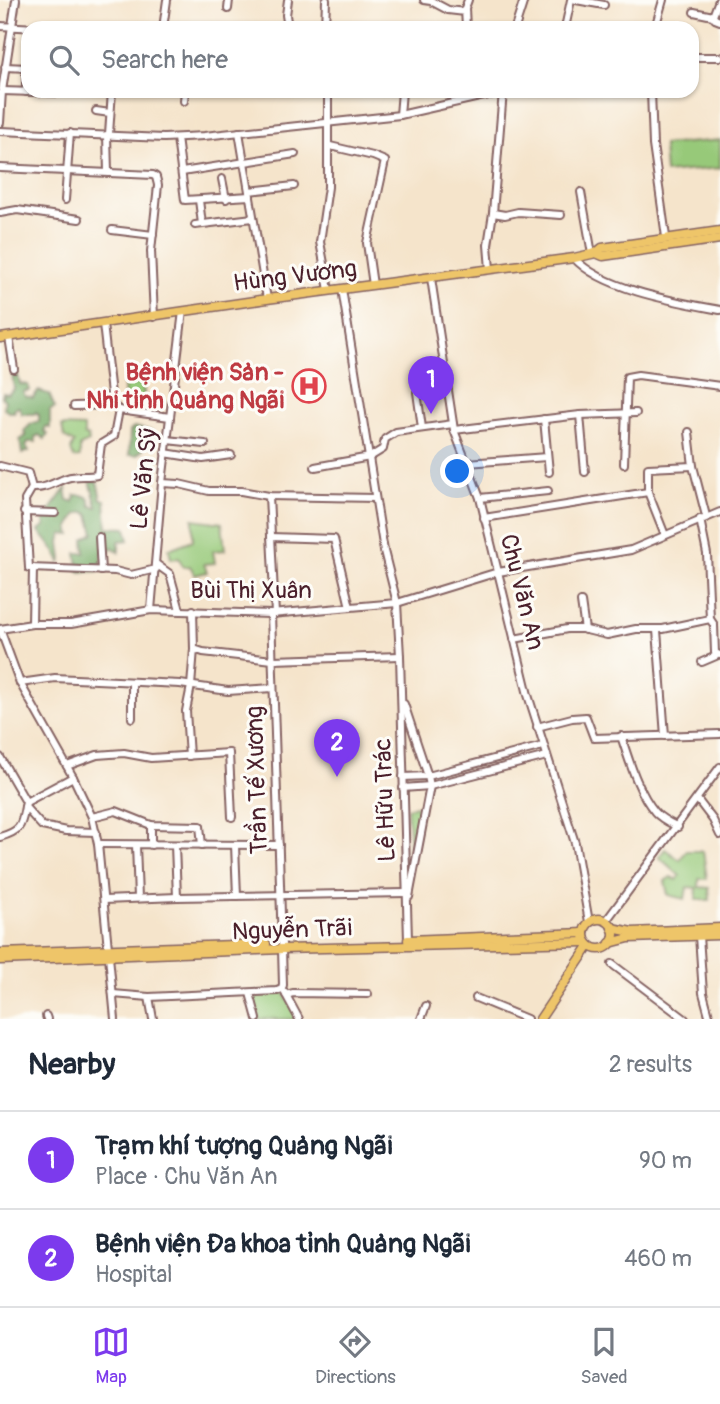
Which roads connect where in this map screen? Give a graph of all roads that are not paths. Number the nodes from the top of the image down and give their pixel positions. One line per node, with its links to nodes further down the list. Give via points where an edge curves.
1 (16, 0): 26 (street)
2 (167, 0): 17 (street)
3 (229, 0): 13 (street)
4 (288, 0): 18 (street)
5 (326, 0): 19 (street)
6 (427, 0): 14 (street)
7 (468, 0): 14 (street)
8 (524, 0): 21 (street)
9 (573, 0): 12 (street); 22 (street)
10 (663, 0): 23 (street)
11 (719, 0): 16 (street)
12 (604, 5)
13 (228, 9)
14 (465, 12): 20 (street)
15 (694, 12): 16 (street)
16 (713, 16): 24 (street)
17 (164, 21)
18 (287, 21)
19 (325, 21)
20 (466, 21)
21 (517, 21)
22 (567, 21)
23 (657, 21)
24 (720, 21)
25 (0, 26): 26 (street)
26 (12, 26): 27 (street); 31 (street)
27 (21, 27)
28 (699, 57): 29 (street)
29 (720, 57)
30 (21, 69): 31 (street)
31 (3, 72): 32 (street)
32 (2, 91): 33 (street); 48 (street)
33 (21, 92)
34 (111, 98): 45 (street)
35 (184, 98): 42 (street)
36 (328, 98): 47 (street)
37 (401, 98): 46 (street)
38 (458, 98): 43 (street)
39 (476, 98): 43 (street)
40 (503, 98): 69 (street)
41 (651, 98): 76 (street)
42 (184, 101)
43 (460, 102): 46 (street)
44 (96, 111): 45 (street)
45 (110, 113): 52 (street)
46 (400, 115): 47 (street)
47 (328, 122): 50 (street); 54 (street)
48 (0, 123)
49 (0, 131): 51 (street)
50 (239, 132): 53 (street); 56 (street)
51 (70, 133): 52 (street); 58 (street)
52 (108, 135): 53 (street); 60 (street)
53 (177, 138): 59 (street)
54 (330, 146): 83 (street, via 385,161 367,243); 85 (street, via 320,242)
55 (295, 154): 56 (street)
56 (245, 163): 59 (street); 64 (street)
57 (0, 168): 58 (street)
58 (67, 170): 60 (street); 66 (street)
59 (181, 172): 67 (street, via 184,199)
60 (108, 173): 75 (street, via 156,177)
61 (222, 179): 65 (street)
62 (294, 186): 64 (street)
63 (581, 192): 79 (street)
64 (249, 194): 65 (street); 71 (street)
65 (226, 199): 67 (street)
66 (65, 200)
67 (199, 200): 71 (street, via 199,224)
68 (0, 213): 72 (street, via 17,210)
69 (493, 214): 70 (street); 81 (street)
70 (561, 215)
71 (253, 218): 86 (street)
72 (79, 219)
73 (112, 230): 75 (street)
74 (720, 231): 76 (main road, Hùng Vương)
75 (153, 235): 89 (street)
76 (666, 237): 78 (main road, Hùng Vương)
77 (720, 239): 78 (main road, Hùng Vương)
78 (640, 246): 79 (main road, Hùng Vương, via 602,248)
79 (594, 254): 80 (main road, Hùng Vương)
80 (574, 258): 81 (main road, Hùng Vương); 87 (street, via 591,272 640,293)
81 (490, 269): 82 (main road, Hùng Vương)
82 (431, 278): 83 (main road, Hùng Vương); 102 (street, Chu Văn An)
83 (373, 285): 84 (main road, Hùng Vương)
84 (342, 289): 85 (main road, Hùng Vương); 109 (street, Lê Hữu Trác)
85 (329, 290): 86 (main road, Hùng Vương)
86 (267, 299): 88 (main road, Hùng Vương)
87 (720, 310)
88 (183, 311): 89 (main road, Hùng Vương); 100 (street, Lê Văn Sỹ)
89 (154, 317): 90 (main road, Hùng Vương)
90 (103, 324): 91 (main road, Hùng Vương); 96 (street)
91 (5, 337): 92 (street)
92 (15, 369)
93 (720, 386): 97 (street, via 630,375)
94 (417, 392): 103 (street)
95 (74, 406): 96 (street)
96 (116, 408): 100 (street); 119 (street, via 114,436 101,443 97,475 69,477)
97 (626, 413): 98 (street); 99 (street); 112 (street)
98 (636, 413)
99 (580, 415): 101 (street); 117 (street)
100 (170, 417): 105 (street, Lê Văn Sỹ)
101 (544, 419): 102 (street); 110 (street)
102 (453, 427): 103 (street); 111 (street, Chu Văn An)
103 (422, 428): 109 (street, via 390,435 383,449)
104 (689, 432): 114 (street)
105 (167, 440): 106 (street); 107 (street, Lê Văn Sỹ)
106 (205, 444)
107 (165, 453): 108 (street, via 203,459); 118 (street, Lê Văn Sỹ)
108 (231, 455)
109 (370, 457): 115 (street); 123 (street, Lê Hữu Trác)
110 (547, 457): 111 (street); 116 (street)
111 (467, 463): 124 (street, Chu Văn An)
112 (624, 464)
113 (0, 466): 119 (street, via 28,473)
114 (693, 466): 121 (street, via 648,468); 129 (street)
115 (315, 467)
116 (549, 472)
117 (585, 472)
118 (162, 483): 122 (street); 133 (street, Lê Văn Sỹ)
119 (32, 488): 125 (street, via 24,500)
120 (548, 491): 124 (street)
121 (648, 492): 128 (street); 130 (street)
122 (269, 496): 123 (street); 132 (street, Trần Tế Xương)
123 (375, 498): 138 (street, Lê Hữu Trác)
124 (480, 498): 128 (street, Chu Văn An)
125 (24, 512): 127 (street); 134 (street, via 28,566)
126 (720, 512): 129 (street, Bùi Thị Xuân)
127 (55, 513)
128 (484, 518): 136 (street, Chu Văn An)
129 (703, 518): 130 (street, Bùi Thị Xuân); 144 (street)
130 (665, 535): 136 (street, Bùi Thị Xuân, via 631,550)
131 (99, 537): 135 (street)
132 (271, 537): 139 (street, via 334,539); 143 (street, Trần Tế Xương)
133 (156, 567): 135 (street, via 131,575); 140 (street, Lê Văn Sỹ); 141 (street, via 170,574)
134 (33, 568): 135 (street); 145 (street)
135 (101, 570)
136 (498, 572): 138 (street, Bùi Thị Xuân); 149 (street, Chu Văn An)
137 (581, 602): 147 (street)
138 (397, 603): 139 (street, Bùi Thị Xuân); 152 (street, Lê Hữu Trác)
139 (350, 607): 143 (street, Bùi Thị Xuân)
140 (151, 610): 141 (street, Bùi Thị Xuân); 145 (street, Bùi Thị Xuân, via 71,624)
141 (180, 610): 142 (street, Bùi Thị Xuân)
142 (192, 610): 143 (street, Bùi Thị Xuân); 150 (street)
143 (273, 614): 153 (street, Trần Tế Xương)
144 (709, 619): 148 (street); 151 (street)
145 (32, 624): 146 (street, Bùi Thị Xuân)
146 (0, 629): 156 (street)
147 (585, 630): 148 (street, via 607,635); 149 (street)
148 (657, 630): 164 (street)
149 (514, 639): 161 (street, Chu Văn An)
150 (194, 649): 153 (street); 157 (street)
151 (718, 655): 154 (street)
152 (400, 656): 153 (street); 159 (street, Lê Hữu Trác)
153 (273, 660): 158 (street, Trần Tế Xương)
154 (702, 662)
155 (132, 682): 156 (street, via 55,678); 157 (street); 160 (street)
156 (20, 683): 169 (street)
157 (191, 686): 158 (street, via 228,691); 166 (street, via 186,703)
158 (273, 688): 191 (street, Trần Tế Xương)
159 (401, 695): 171 (street, Lê Hữu Trác); 173 (street, Lê Hữu Trác)
160 (132, 718)
161 (537, 727): 163 (street, via 586,717 592,737); 165 (street, Chu Văn An)
162 (720, 734): 164 (street)
163 (621, 736): 164 (street); 181 (street, via 652,808)
164 (665, 736)
165 (543, 746): 167 (street, Chu Văn An); 171 (street)
166 (189, 756): 169 (street, via 97,755); 179 (street, via 229,753)
167 (547, 756): 174 (street); 201 (street, Chu Văn An, via 575,844)
168 (1, 761): 177 (street)
169 (66, 766): 172 (street)
170 (720, 767): 176 (street)
171 (428, 776): 173 (street); 174 (street, Lê Hữu Trác)
172 (73, 777): 177 (street); 178 (street)
173 (403, 778): 175 (street, Lê Hữu Trác)
174 (430, 786): 175 (street); 193 (street, Lê Hữu Trác)
175 (403, 788): 192 (street, Lê Hữu Trác)
176 (697, 799): 181 (street); 183 (street)
177 (26, 804): 182 (street, via 42,826); 184 (street, via 19,829)
178 (92, 817): 180 (street, via 116,811); 182 (street)
179 (232, 817)
180 (151, 825): 187 (street); 189 (street, via 200,826)
181 (678, 827): 202 (street)
182 (96, 832): 185 (street)
183 (720, 835)
184 (0, 837)
185 (98, 844): 186 (street); 199 (street)
186 (136, 845): 187 (street); 198 (street)
187 (151, 845): 188 (street)
188 (175, 845): 189 (street); 197 (street)
189 (202, 845): 190 (street)
190 (235, 845): 191 (street); 195 (street)
191 (279, 845): 196 (street, Trần Tế Xương)
192 (406, 856): 193 (street); 194 (street, Lê Hữu Trác)
193 (418, 856): 200 (street, Lê Hữu Trác)
194 (406, 893): 196 (street); 200 (street, Lê Hữu Trác)
195 (237, 896): 196 (street); 197 (street)
196 (280, 896): 210 (street, Trần Tế Xương)
197 (177, 897): 198 (street)
198 (138, 898): 199 (street)
199 (104, 900): 211 (street)
200 (407, 904): 207 (street, Lê Hữu Trác)
201 (589, 922): 202 (main road, via 598,919); 204 (main road)
202 (609, 925): 203 (main road, via 632,932); 208 (main road, via 614,936)
203 (720, 928)
204 (584, 933): 207 (main road, Nguyễn Trãi); 209 (main road)
205 (720, 935): 206 (main road)
206 (699, 936): 208 (main road); 230 (street, via 703,993)
207 (408, 943): 209 (main road, Nguyễn Trãi); 210 (main road, Nguyễn Trãi)
208 (610, 943): 209 (main road, via 599,949)
209 (587, 944): 228 (main road)
210 (282, 946): 211 (main road, Nguyễn Trãi); 215 (street, Trần Tế Xương)
211 (109, 952): 212 (main road, Nguyễn Trãi); 213 (main road, Nguyễn Trãi); 217 (street)
212 (0, 953)
213 (0, 960)
214 (612, 964): 229 (street)
215 (284, 992): 216 (street); 218 (street); 225 (street)
216 (250, 993): 219 (street); 224 (street)
217 (113, 994): 219 (street); 222 (street)
218 (368, 994)
219 (149, 997): 223 (street)
220 (476, 998): 227 (street)
221 (426, 1006): 226 (street)
222 (115, 1019)
223 (153, 1019)
224 (257, 1019)
225 (299, 1019)
226 (421, 1019)
227 (527, 1019)
228 (540, 1019)
229 (685, 1019)
230 (710, 1019)

